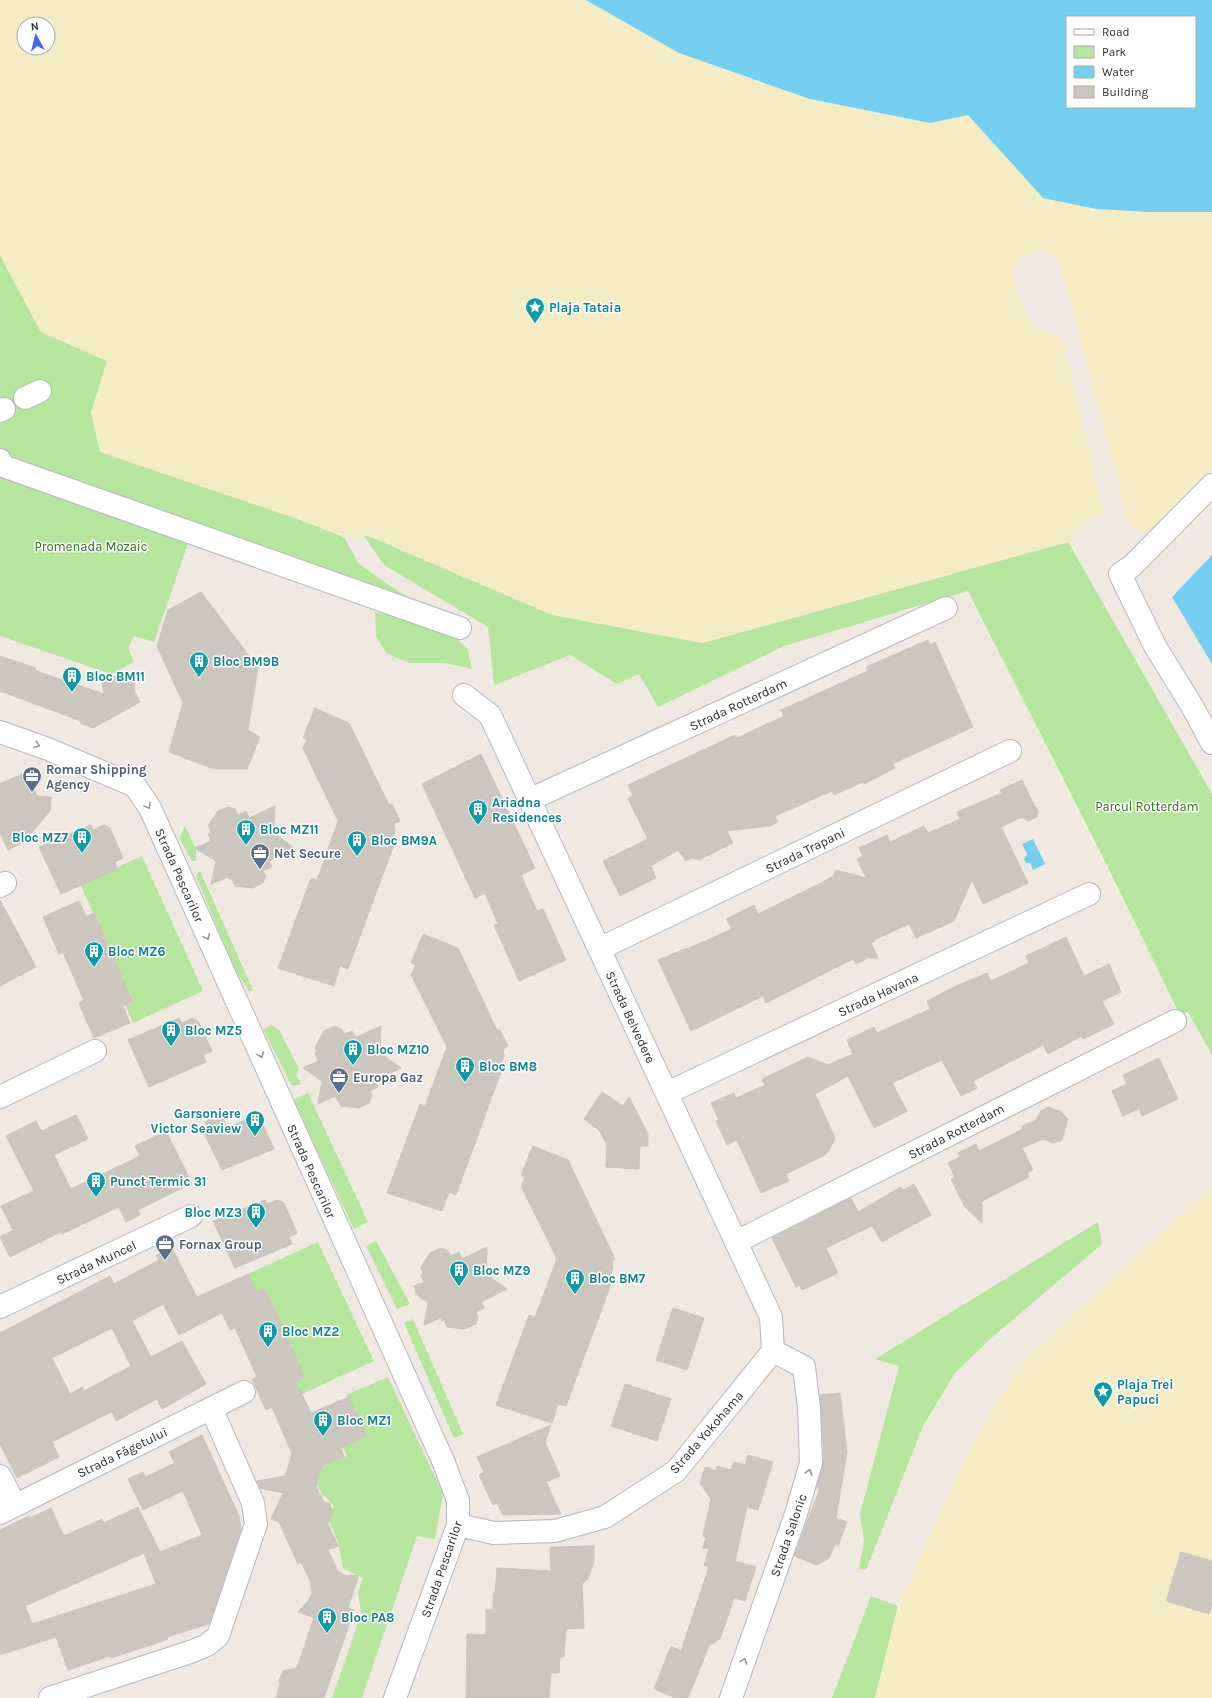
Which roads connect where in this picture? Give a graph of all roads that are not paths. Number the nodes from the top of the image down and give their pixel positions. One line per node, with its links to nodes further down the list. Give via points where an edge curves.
1 (1, 465): 4 (street)
2 (1212, 484): 7 (street, via 1132,566 1120,574 1155,646)
3 (946, 608): 9 (street, Strada Rotterdam)
4 (460, 628)
5 (464, 694): 9 (street, Strada Belvedere, via 490,715)
6 (0, 732): 24 (street, Strada Pescarilor, one-way to 24, via 48,749 135,786 150,808 444,1463 458,1501)
7 (1212, 743)
8 (1010, 751): 11 (street, Strada Trapani)
9 (529, 800): 11 (street, Strada Belvedere)
10 (1089, 894): 14 (street, Strada Havana)
11 (599, 949): 14 (street, Strada Belvedere)
12 (1175, 1021): 17 (street, Strada Rotterdam)
13 (95, 1051): 15 (street)
14 (667, 1093): 17 (street, Strada Belvedere)
15 (0, 1097)
16 (191, 1216): 18 (street, Strada Muncel)
17 (736, 1242): 19 (street, Strada Belvedere, via 771,1317)
18 (0, 1307)
19 (773, 1351): 24 (street, Strada Yokohama, via 676,1471 605,1517 555,1531 494,1533); 27 (street, Strada Salonic, one-way to 19, via 796,1514 811,1463 804,1366)
20 (244, 1392): 21 (street, Strada Făgetului)
21 (212, 1408): 23 (street, Strada Făgetului); 25 (street, via 253,1504 256,1524 218,1636 207,1645 193,1651)
22 (0, 1476): 23 (street)
23 (8, 1509)
24 (458, 1525): 26 (street, Strada Pescarilor)
25 (50, 1698)
26 (395, 1698)
27 (731, 1698)

